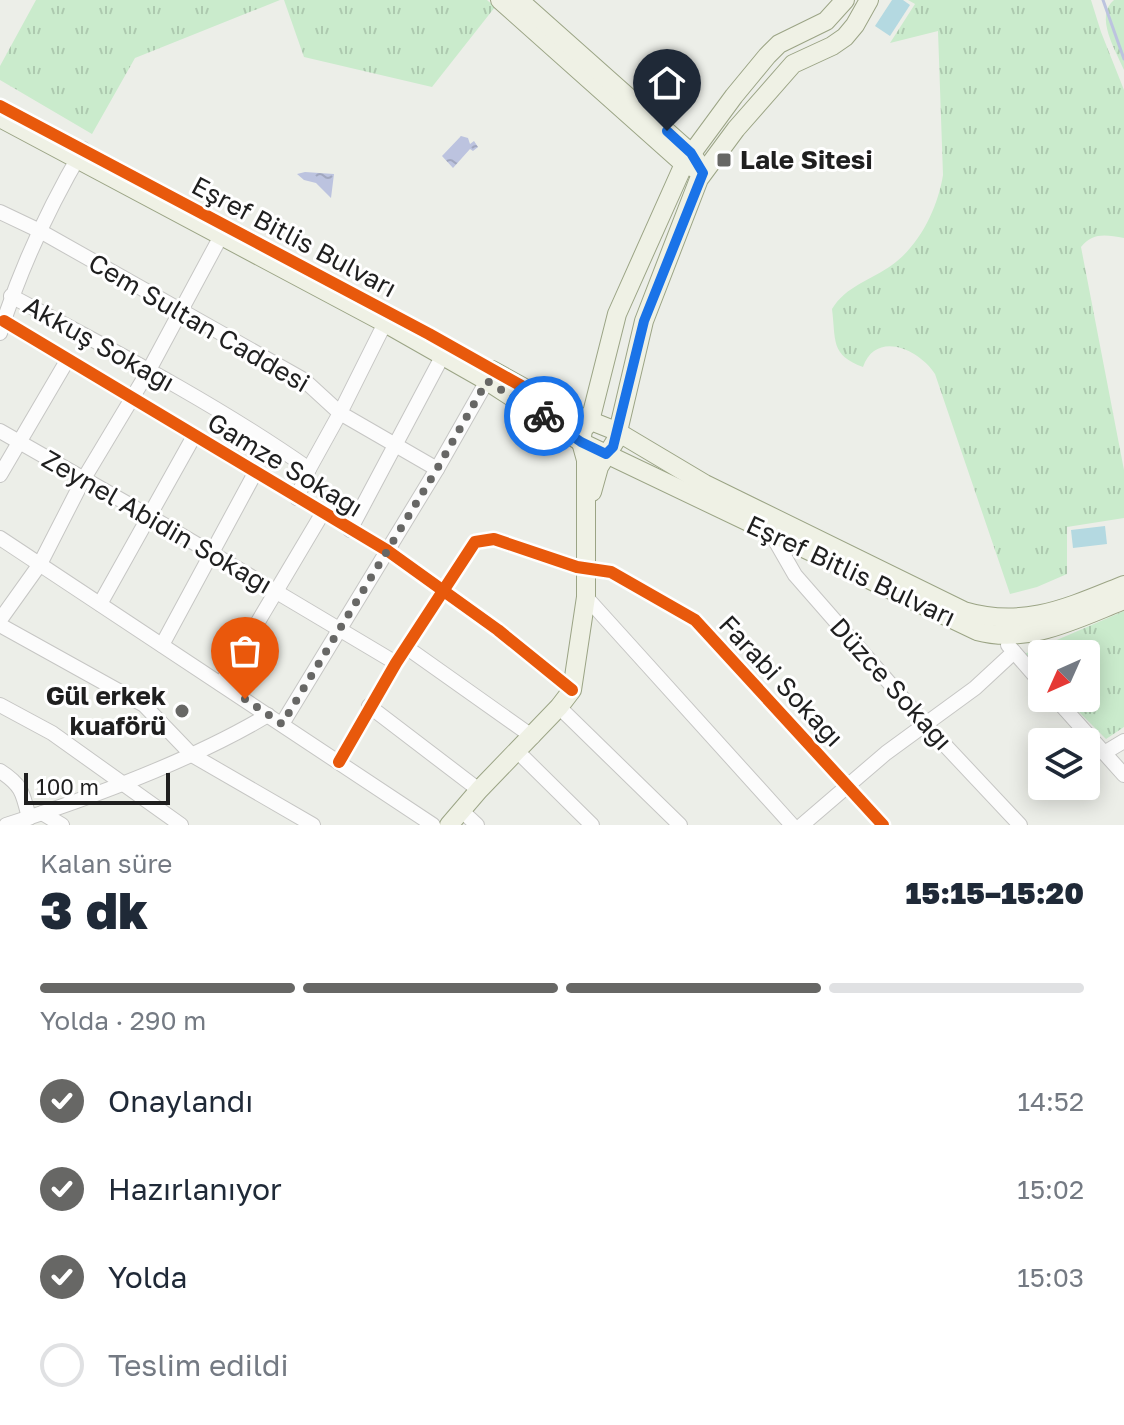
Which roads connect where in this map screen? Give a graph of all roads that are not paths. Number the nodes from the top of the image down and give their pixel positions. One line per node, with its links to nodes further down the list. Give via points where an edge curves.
1 (500, 0): 10 (main road)
2 (519, 0): 8 (main road)
3 (845, 0): 7 (main road, via 826,21 779,44)
4 (869, 0): 11 (main road, via 845,37 793,64)
5 (0, 106): 9 (main road, Eşref Bitlis Bulvarı)
6 (0, 118): 9 (main road, Eşref Bitlis Bulvarı)
7 (715, 121): 8 (main road); 10 (main road)
8 (667, 131): 10 (main road)
9 (80, 154): 13 (street); 14 (main road, Eşref Bitlis Bulvarı); 24 (main road, Eşref Bitlis Bulvarı, via 429,334)
10 (688, 159): 11 (main road); 22 (main road, via 617,314)
11 (703, 173): 28 (main road, via 644,321)
12 (0, 212): 13 (street, Cem Sultan Caddesi)
13 (40, 231): 15 (street, Cem Sultan Caddesi); 16 (street)
14 (221, 236): 15 (street); 17 (main road, Eşref Bitlis Bulvarı)
15 (181, 311): 20 (street); 25 (street, Cem Sultan Caddesi, via 304,380)
16 (4, 312): 19 (street, Gamze Sokağı); 20 (street, Akkuş Sokağı)
17 (385, 323): 18 (main road, Eşref Bitlis Bulvarı); 25 (street)
18 (443, 355): 21 (main road, Eşref Bitlis Bulvarı); 32 (street)
19 (68, 359): 23 (street, Gamze Sokağı); 31 (street)
20 (149, 370): 23 (street); 35 (street, Akkuş Sokağı)
21 (487, 381): 30 (main road, Eşref Bitlis Bulvarı); 36 (street)
22 (598, 389): 24 (main road); 26 (main road)
23 (130, 399): 29 (street, Gamze Sokağı); 39 (street)
24 (566, 411): 26 (main road, Eşref Bitlis Bulvarı)
25 (340, 413): 32 (street, Cem Sultan Caddesi); 35 (street)
26 (590, 421): 28 (main road, Eşref Bitlis Bulvarı); 30 (main road)
27 (0, 431): 31 (street, Zeynel Abidin Sokağı)
28 (616, 431): 33 (main road); 44 (main road, Eşref Bitlis Bulvarı)
29 (194, 436): 37 (street, Gamze Sokağı); 43 (street)
30 (581, 442): 33 (main road, Eşref Bitlis Bulvarı); 41 (main road)
31 (18, 443): 38 (street); 39 (street, Zeynel Abidin Sokağı)
32 (397, 445): 36 (street, Cem Sultan Caddesi); 45 (street)
33 (606, 454): 34 (main road, Eşref Bitlis Bulvarı); 41 (main road)
34 (633, 465): 41 (main road, via 601,480); 44 (main road, Eşref Bitlis Bulvarı)
35 (309, 469): 40 (street)
36 (437, 469): 47 (street)
37 (255, 473): 40 (street, Gamze Sokağı); 48 (street)
38 (0, 475)
39 (83, 480): 43 (street, Zeynel Abidin Sokağı); 49 (street)
40 (297, 498): 42 (street, Gamze Sokağı)
41 (588, 512): 50 (main road)
42 (322, 514): 45 (street, Gamze Sokağı); 53 (street)
43 (149, 516): 48 (street, Zeynel Abidin Sokağı); 56 (street)
44 (775, 527): 51 (main road, Eşref Bitlis Bulvarı, via 993,619 1050,613); 59 (main road, Eşref Bitlis Bulvarı, via 977,631); 73 (street, Düzce Sokağı, via 795,575)
45 (350, 530): 47 (street, Gamze Sokağı)
46 (0, 538): 49 (street)
47 (388, 551): 52 (street, Gamze Sokağı); 58 (street)
48 (212, 554): 53 (street, Zeynel Abidin Sokağı); 60 (street)
49 (40, 564): 56 (street); 57 (street)
50 (587, 569): 52 (street, Farabi Sokağı, via 482,539); 54 (main road); 83 (street, Farabi Sokağı, via 611,572 695,620)
51 (1124, 585)
52 (442, 589): 61 (street); 66 (street, Gamze Sokağı)
53 (276, 591): 58 (street, Zeynel Abidin Sokağı); 65 (street)
54 (586, 597): 66 (main road); 95 (street)
55 (1124, 600): 59 (main road, Eşref Bitlis Bulvarı, via 1055,626)
56 (100, 604): 60 (street)
57 (0, 623): 78 (street, via 144,705)
58 (340, 628): 63 (street, Zeynel Abidin Sokağı); 72 (street)
59 (1001, 636): 62 (street)
60 (162, 645): 65 (street)
61 (406, 647): 63 (street); 74 (street)
62 (1014, 652): 64 (street); 73 (street)
63 (396, 663): 68 (street)
64 (1028, 668)
65 (221, 684): 71 (street)
66 (572, 690): 69 (main road)
67 (0, 705): 82 (street)
68 (369, 706): 79 (street); 84 (street)
69 (559, 707): 74 (main road); 94 (street)
70 (1067, 712): 77 (street)
71 (268, 715): 72 (street); 78 (street)
72 (282, 724): 79 (street)
73 (927, 726): 83 (street); 98 (street, Düzce Sokağı)
74 (533, 737): 76 (main road)
75 (1124, 741): 77 (street)
76 (517, 751): 84 (main road); 93 (street)
77 (1104, 753): 81 (street)
78 (192, 755): 82 (street); 90 (street)
79 (339, 762): 91 (street)
80 (0, 771): 85 (street, via 16,781)
81 (1124, 775)
82 (123, 782): 85 (street); 89 (street)
83 (848, 786): 96 (street); 97 (street, Farabi Sokağı)
84 (479, 790): 86 (main road)
85 (35, 815): 87 (street); 88 (street)
86 (456, 818): 92 (street)
87 (6, 825)
88 (62, 825)
89 (181, 825)
90 (313, 825)
91 (433, 825)
92 (477, 825)
93 (592, 825)
94 (680, 825)
95 (792, 825)
96 (802, 825)
97 (883, 825)
98 (1020, 825)

